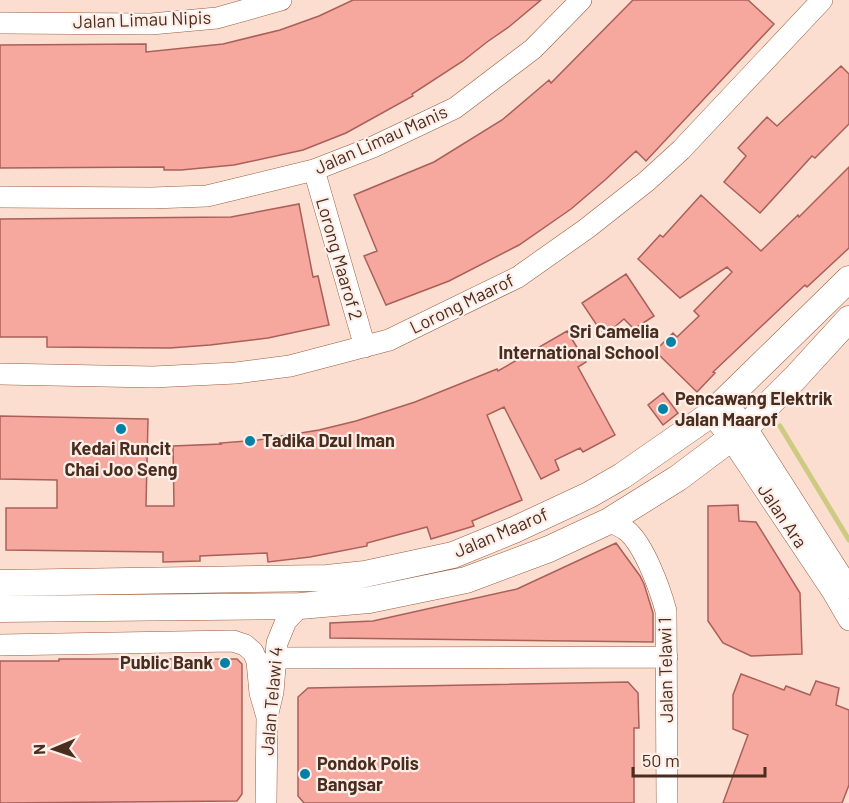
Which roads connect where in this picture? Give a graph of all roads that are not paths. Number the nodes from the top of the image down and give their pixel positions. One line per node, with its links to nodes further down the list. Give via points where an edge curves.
1 (281, 0): 4 (street, Jalan Limau Nipis, via 217,18 151,24)
2 (581, 0): 5 (street, Jalan Limau Manis, via 533,49 455,108)
3 (822, 0): 9 (street, Lorong Maarof, via 681,150 586,229 496,290 389,340)
4 (0, 22)
5 (314, 170): 6 (street, Jalan Limau Manis, via 207,196); 9 (street, Lorong Maarof 2)
6 (0, 197)
7 (849, 279): 11 (main road, Jalan Maarof)
8 (849, 319): 12 (main road, Jalan Maarof)
9 (365, 347): 10 (street, Lorong Maarof, via 290,366 209,375)
10 (0, 374)
11 (718, 407): 12 (street, Jalan Ara); 14 (main road, Jalan Maarof, via 646,460 589,495 453,555 366,574 327,578)
12 (738, 433): 13 (main road, Jalan Maarof, via 678,478); 15 (street, Jalan Ara); 19 (street, Jalan Ara)
13 (609, 521): 16 (main road, Jalan Maarof, via 466,580 369,600); 22 (street, Jalan Telawi 1, via 628,531 658,583 666,611)
14 (0, 583)
15 (849, 588)
16 (300, 606): 17 (main road, Jalan Maarof); 23 (street, Jalan Telawi 4, via 280,632)
17 (222, 607): 18 (main road, Jalan Maarof); 20 (street, via 230,611 238,626)
18 (0, 609)
19 (849, 620)
20 (233, 641): 21 (street); 24 (street, via 253,652)
21 (0, 645)
22 (667, 657): 23 (street); 26 (street, Jalan Telawi 1)
23 (275, 658): 24 (street, Jalan Telawi 4)
24 (267, 717): 25 (street, Jalan Telawi 4)
25 (266, 803)
26 (667, 803)

